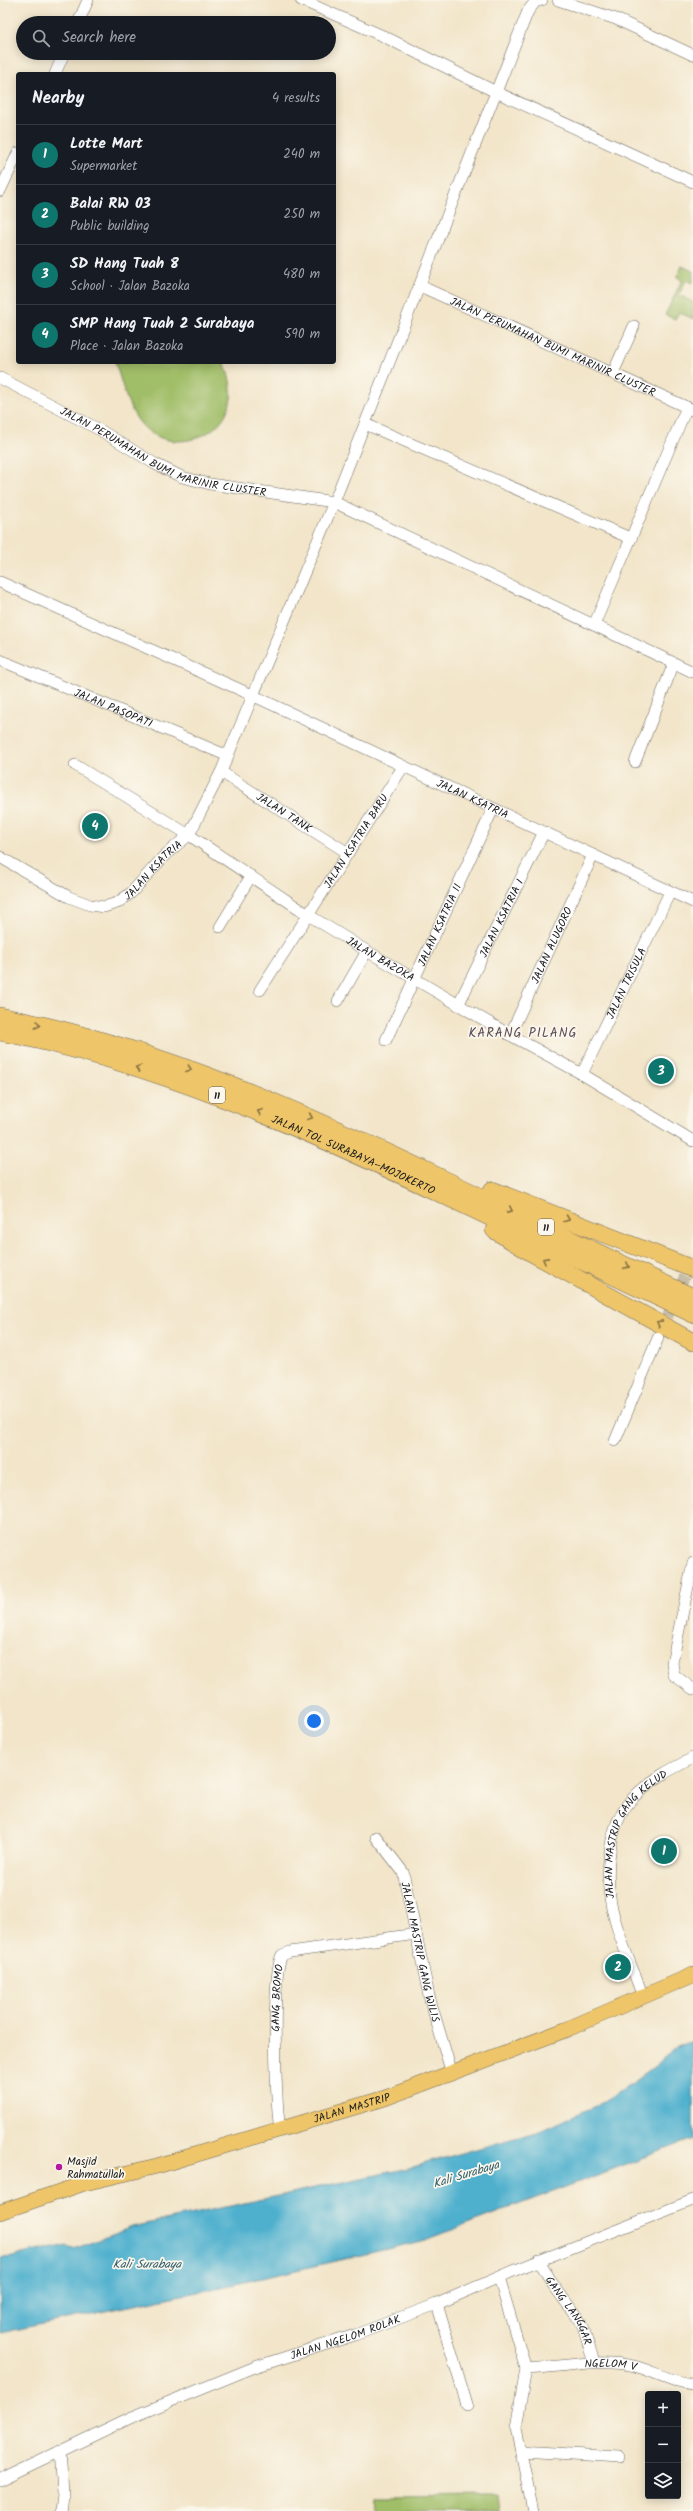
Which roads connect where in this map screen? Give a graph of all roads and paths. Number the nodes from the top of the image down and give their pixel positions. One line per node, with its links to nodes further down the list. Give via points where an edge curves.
1 (88, 0): 5 (street)
2 (301, 0): 9 (street, via 383,36)
3 (542, 0): 9 (street, via 536,2 528,11)
4 (558, 0): 6 (street, via 616,19)
5 (81, 16)
6 (693, 55)
7 (61, 60): 8 (street)
8 (55, 72)
9 (496, 92): 11 (street); 13 (street)
10 (16, 156): 12 (street)
11 (693, 182)
12 (0, 191)
13 (420, 286): 15 (street, JALAN PERUMAHAN BUMI MARINIR CLUSTER); 18 (street)
14 (634, 326): 15 (street)
15 (613, 373): 17 (street, JALAN PERUMAHAN BUMI MARINIR CLUSTER)
16 (0, 378): 19 (street, JALAN PERUMAHAN BUMI MARINIR CLUSTER, via 100,430 155,464 182,477 210,484)
17 (690, 408): 20 (street, JALAN PERUMAHAN BUMI MARINIR CLUSTER)
18 (365, 424): 19 (street); 20 (street)
19 (334, 502): 22 (street, JALAN PERUMAHAN BUMI MARINIR CLUSTER); 26 (street)
20 (630, 538): 22 (street, JALAN PERUMAHAN BUMI MARINIR CLUSTER)
21 (0, 582): 26 (street, JALAN KSATRIA)
22 (594, 625): 24 (street, JALAN PERUMAHAN BUMI MARINIR CLUSTER)
23 (0, 660): 27 (street, JALAN PASOPATI)
24 (674, 663): 25 (street, JALAN PERUMAHAN BUMI MARINIR CLUSTER); 28 (street)
25 (693, 672)
26 (252, 695): 27 (street, JALAN KSATRIA); 30 (street, JALAN KSATRIA)
27 (228, 756): 31 (street, JALAN KSATRIA)
28 (635, 762)
29 (75, 765): 34 (street, JALAN BAZOKA)
30 (403, 767): 32 (street, JALAN KSATRIA); 35 (street, JALAN KSATRIA BARU)
31 (221, 772): 34 (street, JALAN KSATRIA); 35 (street, JALAN TANK)
32 (493, 809): 33 (street, JALAN KSATRIA); 44 (street, JALAN KSATRIA II)
33 (544, 832): 36 (street, JALAN KSATRIA); 47 (street, JALAN KSATRIA I)
34 (189, 835): 37 (street, JALAN KSATRIA, via 165,855 131,893 117,903 104,907 69,897); 38 (street, JALAN BAZOKA)
35 (348, 853): 41 (street, JALAN KSATRIA BARU)
36 (593, 855): 39 (street, JALAN KSATRIA); 50 (street, JALAN ALUGORO)
37 (0, 857)
38 (251, 876): 41 (street, JALAN BAZOKA); 42 (street)
39 (670, 892): 40 (street, JALAN KSATRIA); 52 (street, JALAN TRISULA)
40 (693, 902)
41 (310, 916): 43 (street, JALAN BAZOKA); 45 (street, JALAN KSATRIA BARU)
42 (220, 927)
43 (367, 951): 44 (street, JALAN BAZOKA); 46 (street)
44 (413, 978): 47 (street, JALAN BAZOKA); 51 (street, JALAN KSATRIA II)
45 (260, 990)
46 (338, 1001)
47 (458, 1005): 50 (street, JALAN BAZOKA)
48 (0, 1016): 54 (highway, JALAN TOL SURABAYA–MOJOKERTO / 11, one-way to 54, via 69,1032 151,1056 244,1089)
49 (0, 1032): 55 (highway, JALAN TOL SURABAYA–MOJOKERTO / 11, one-way to 49, via 354,1153 194,1086 93,1054)
50 (510, 1035): 52 (street, JALAN BAZOKA)
51 (386, 1040)
52 (582, 1074): 53 (street, JALAN BAZOKA)
53 (693, 1141)
54 (399, 1157): 56 (highway, one-way to 56); 57 (highway, JALAN TOL SURABAYA–MOJOKERTO / 11, one-way to 57)
55 (423, 1186): 58 (highway, JALAN TOL SURABAYA–MOJOKERTO / 11); 60 (highway, one-way to 55, via 530,1252)
56 (692, 1262)
57 (693, 1297)
58 (693, 1314)
59 (658, 1338): 61 (street)
60 (693, 1342)
61 (615, 1441)
62 (693, 1563): 63 (street, via 672,1663 674,1675)
63 (693, 1689)
64 (693, 1758): 68 (street, JALAN MASTRIP GANG KELUD, via 648,1783 627,1805 616,1828 610,1869 613,1913)
65 (376, 1837): 66 (street, JALAN MASTRIP GANG WILIS, via 403,1872)
66 (416, 1934): 69 (street, JALAN MASTRIP GANG WILIS, via 429,1996); 70 (street, GANG BROMO, via 282,1955 278,1965 276,2009 277,2110)
67 (693, 1975): 68 (main road, JALAN MASTRIP)
68 (643, 1997): 69 (main road, JALAN MASTRIP)
69 (452, 2074): 70 (main road, JALAN MASTRIP)
70 (280, 2130): 72 (main road, JALAN MASTRIP, via 157,2166 85,2183)
71 (693, 2200): 73 (street, JALAN NGELOM ROLAK)
72 (0, 2212)
73 (539, 2260): 74 (street, JALAN NGELOM ROLAK); 76 (street, GANG LANGGAR, via 552,2283 582,2324)
74 (495, 2280): 75 (street, JALAN NGELOM ROLAK); 77 (street)
75 (437, 2304): 79 (street); 80 (street, JALAN NGELOM ROLAK, via 255,2367 132,2416)
76 (594, 2362): 77 (street, NGELOM V); 78 (street, NGELOM V, via 635,2366 678,2382)
77 (526, 2369): 81 (street, via 516,2428)
78 (693, 2384)
79 (467, 2404)
80 (60, 2450): 83 (street, JALAN NGELOM ROLAK); 84 (street, via 63,2494)
81 (521, 2451): 82 (street); 85 (street)
82 (620, 2457)
83 (0, 2480)
84 (61, 2511)
85 (533, 2511)

